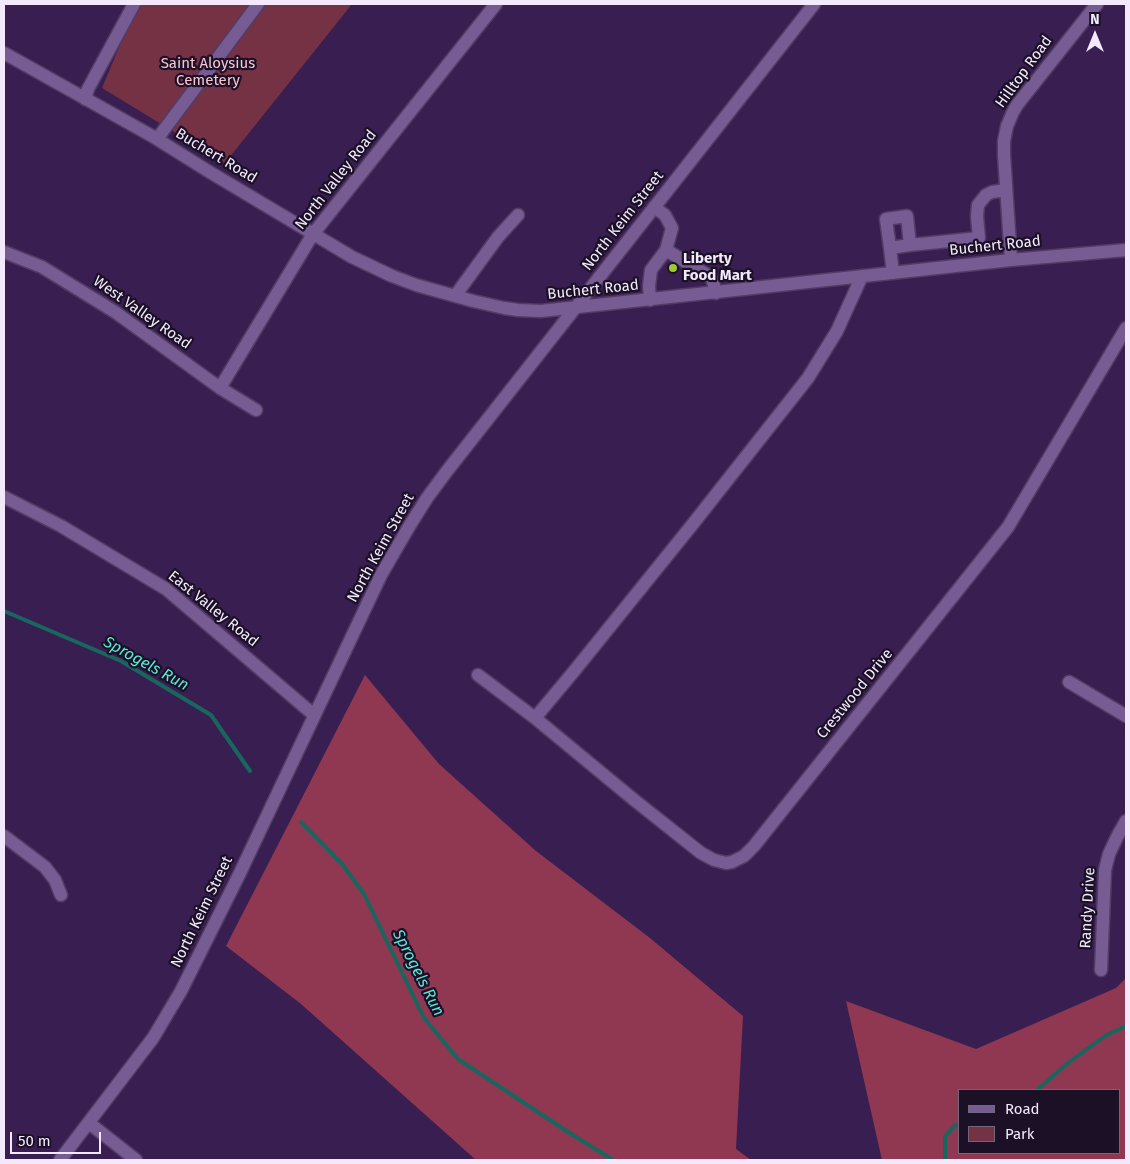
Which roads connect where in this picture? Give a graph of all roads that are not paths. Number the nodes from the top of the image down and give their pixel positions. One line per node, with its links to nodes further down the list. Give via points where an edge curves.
1 (134, 4): 7 (street)
2 (258, 4): 8 (street)
3 (496, 4): 12 (street, North Valley Road)
4 (814, 4): 10 (street, North Keim Street)
5 (1097, 4): 9 (street, Hilltop Road, via 1012,112 1004,141)
6 (4, 53): 7 (street, Buchert Road)
7 (85, 99): 8 (street, Buchert Road)
8 (157, 139): 12 (street, Buchert Road)
9 (1006, 190): 13 (street, via 986,195 978,205 979,238); 18 (street, Hilltop Road)
10 (654, 207): 15 (street, via 665,214 672,228); 24 (street, North Keim Street)
11 (518, 215): 22 (street)
12 (313, 234): 22 (street, Buchert Road, via 392,276); 26 (street, North Valley Road)
13 (910, 245): 14 (street); 14 (street, via 907,216 886,219)
14 (890, 248): 19 (street)
15 (666, 250): 21 (street, via 712,278); 23 (street, via 651,270)
16 (1126, 250): 18 (street, Buchert Road)
17 (4, 252): 26 (street, West Valley Road, via 42,267 107,307)
18 (1011, 260): 19 (street, Buchert Road)
19 (893, 273): 20 (street, Buchert Road)
20 (862, 276): 21 (street, Buchert Road); 33 (street, via 837,331 808,378)
21 (716, 293): 23 (street, Buchert Road)
22 (454, 296): 24 (street, Buchert Road, via 518,310)
23 (650, 300): 24 (street, Buchert Road)
24 (575, 308): 31 (street, North Keim Street, via 414,518 381,575)
25 (1126, 328): 33 (street, Crestwood Drive, via 1008,527 744,856 726,863 701,854)
26 (220, 388): 27 (street, West Valley Road)
27 (256, 410)
28 (4, 497): 31 (street, East Valley Road, via 62,526 166,589)
29 (478, 674): 33 (street, Crestwood Drive)
30 (1069, 682): 32 (street)
31 (314, 715): 38 (street, North Keim Street, via 181,992 152,1038)
32 (1126, 716)
33 (535, 718)
34 (1126, 821): 37 (street, Randy Drive, via 1109,854 1105,870)
35 (4, 836): 36 (street, via 45,867)
36 (61, 895)
37 (1101, 970)
38 (89, 1123): 39 (street, North Keim Street); 40 (street)
39 (60, 1160)
40 (136, 1160)

